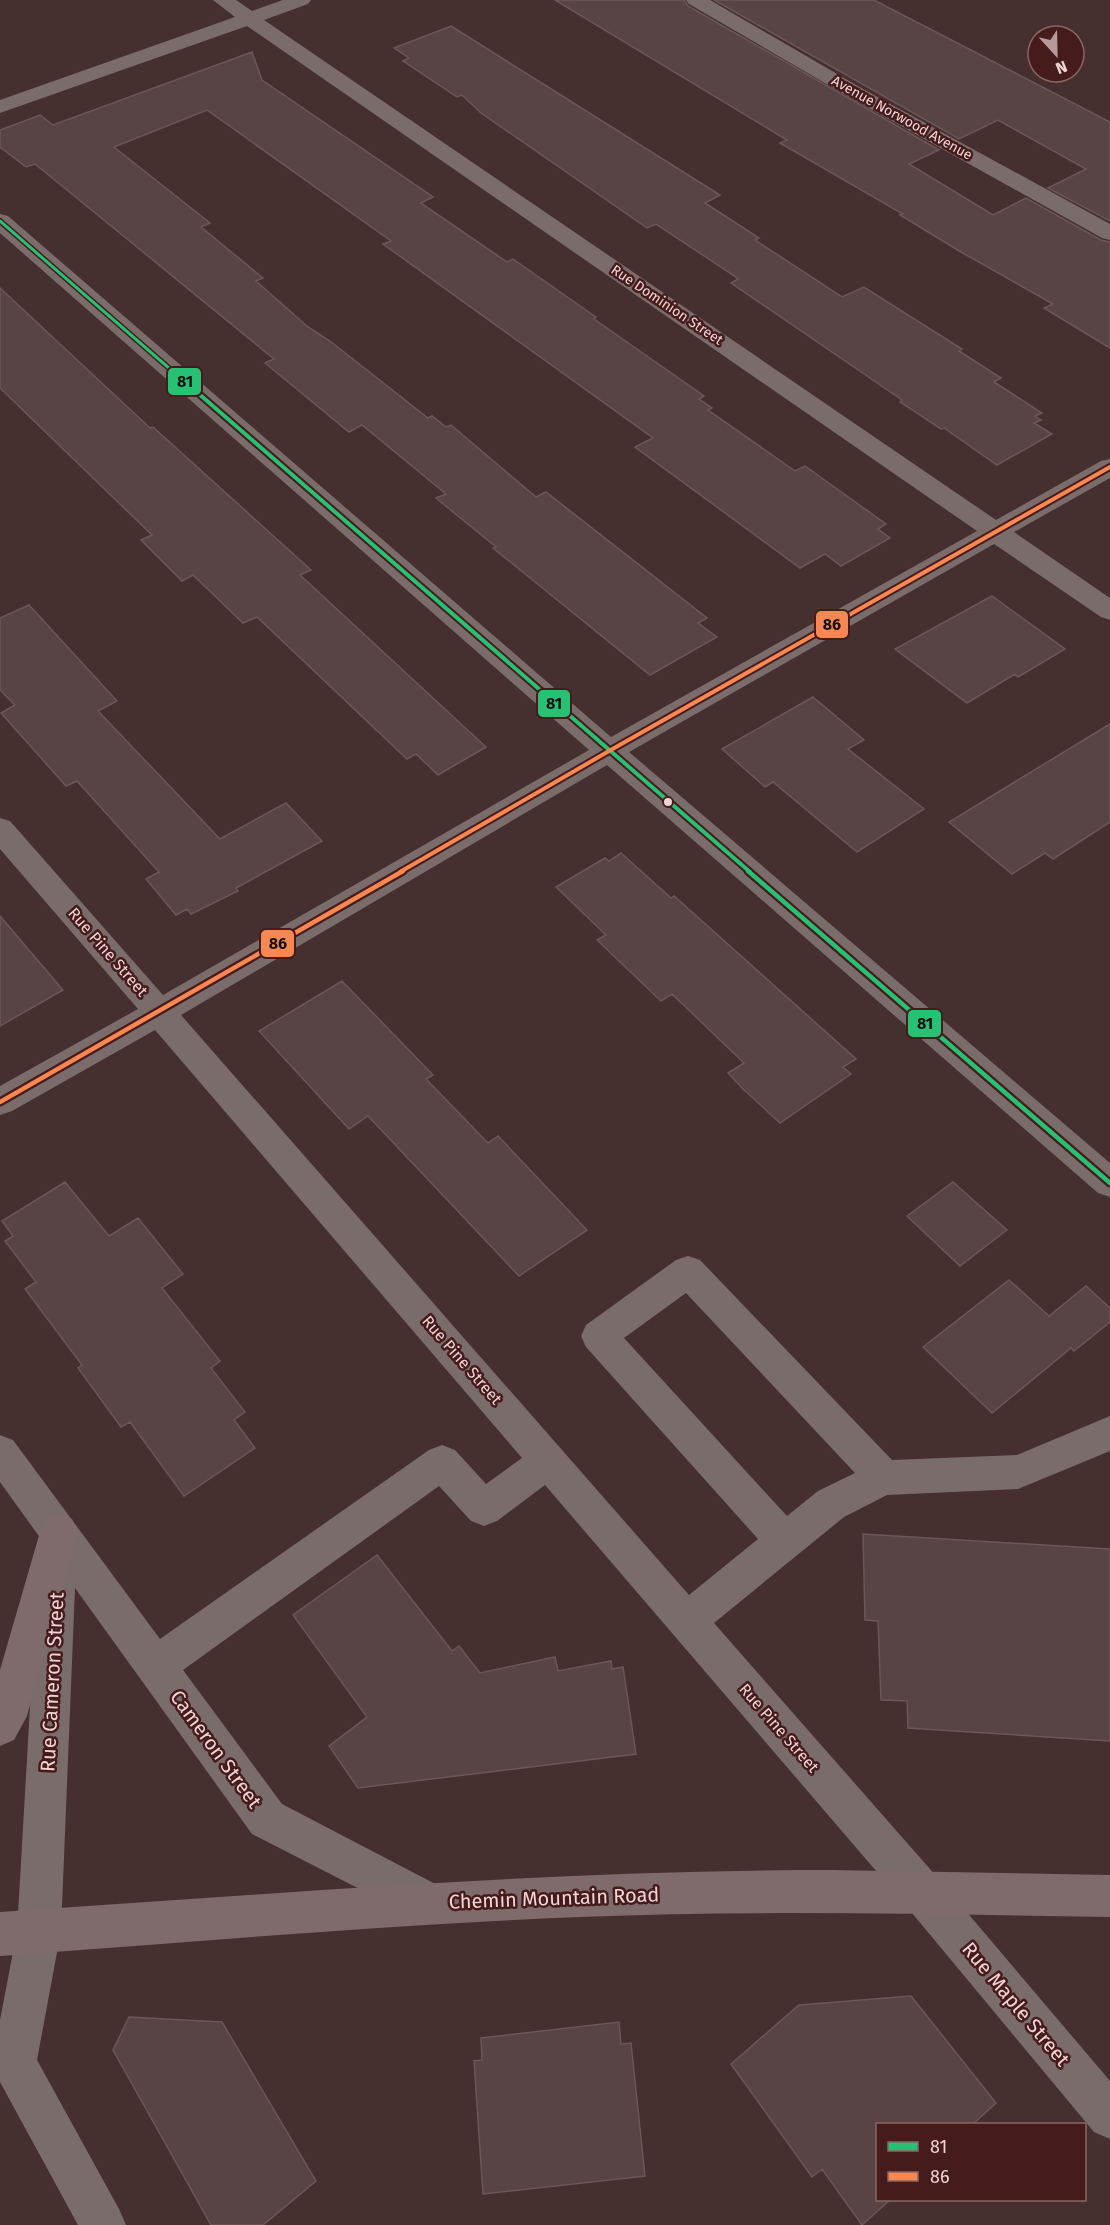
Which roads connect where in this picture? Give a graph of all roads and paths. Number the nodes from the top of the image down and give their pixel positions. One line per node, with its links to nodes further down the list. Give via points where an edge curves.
1 (223, 0): 4 (street, Rue Dominion Street)
2 (301, 0): 4 (street)
3 (696, 0): 7 (street, Avenue Norwood Avenue)
4 (250, 19): 5 (street); 9 (street, Rue Dominion Street)
5 (0, 107)
6 (0, 221): 11 (street)
7 (1110, 233)
8 (1110, 467): 9 (street)
9 (998, 533): 10 (street, Rue Dominion Street); 11 (street)
10 (1110, 612)
11 (609, 751): 13 (street); 15 (street)
12 (0, 829): 13 (street, Rue Pine Street)
13 (160, 1012): 14 (street); 18 (street, Rue Pine Street)
14 (0, 1102)
15 (1105, 1170)
16 (1110, 1433): 19 (street, via 1018,1472)
17 (0, 1452): 20 (street)
18 (548, 1460): 22 (street, Rue Pine Street); 23 (street, via 484,1508 442,1462)
19 (884, 1478): 21 (street, via 831,1504); 21 (street, via 688,1270 599,1336)
20 (59, 1532): 23 (street, Cameron Street); 24 (main road, via 7,1716); 28 (street, Rue Cameron Street)
21 (785, 1541): 22 (street)
22 (687, 1621): 25 (street, Rue Pine Street)
23 (155, 1666): 27 (street, Cameron Street, via 267,1819)
24 (0, 1726)
25 (922, 1892): 26 (main road, Chemin Mountain Road); 27 (main road, Chemin Mountain Road, via 664,1893); 29 (street, Rue Maple Street)
26 (1110, 1896)
27 (429, 1903): 28 (main road, Chemin Mountain Road)
28 (20, 1932): 30 (street, Rue Cameron Street, via 14,2063)
29 (1110, 2116)
30 (103, 2225)

